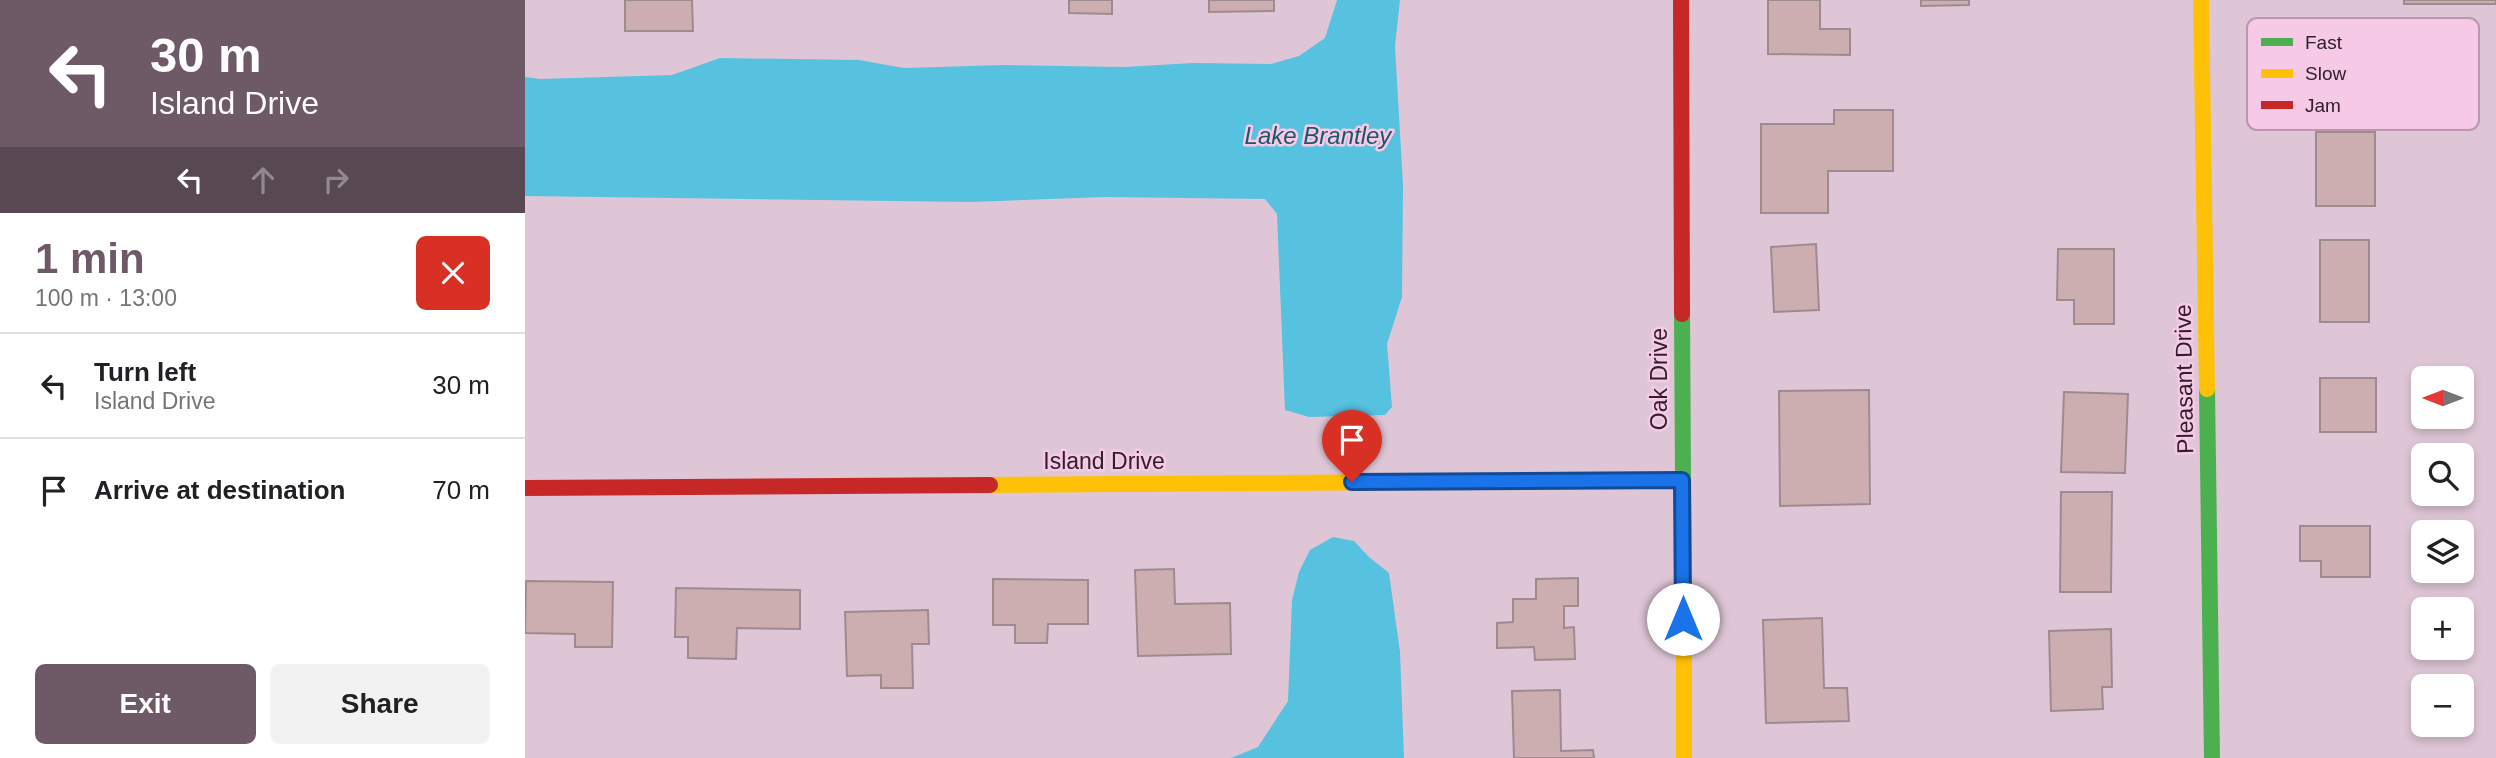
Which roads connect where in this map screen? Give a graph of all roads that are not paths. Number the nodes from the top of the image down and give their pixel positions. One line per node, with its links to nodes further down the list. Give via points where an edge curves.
1 (1681, 0): 3 (street, Oak Drive)
2 (2201, 0): 6 (street, Pleasant Drive)
3 (1682, 480): 4 (street, Island Drive); 5 (street, Oak Drive)
4 (525, 488)
5 (1684, 758)
6 (2212, 758)

